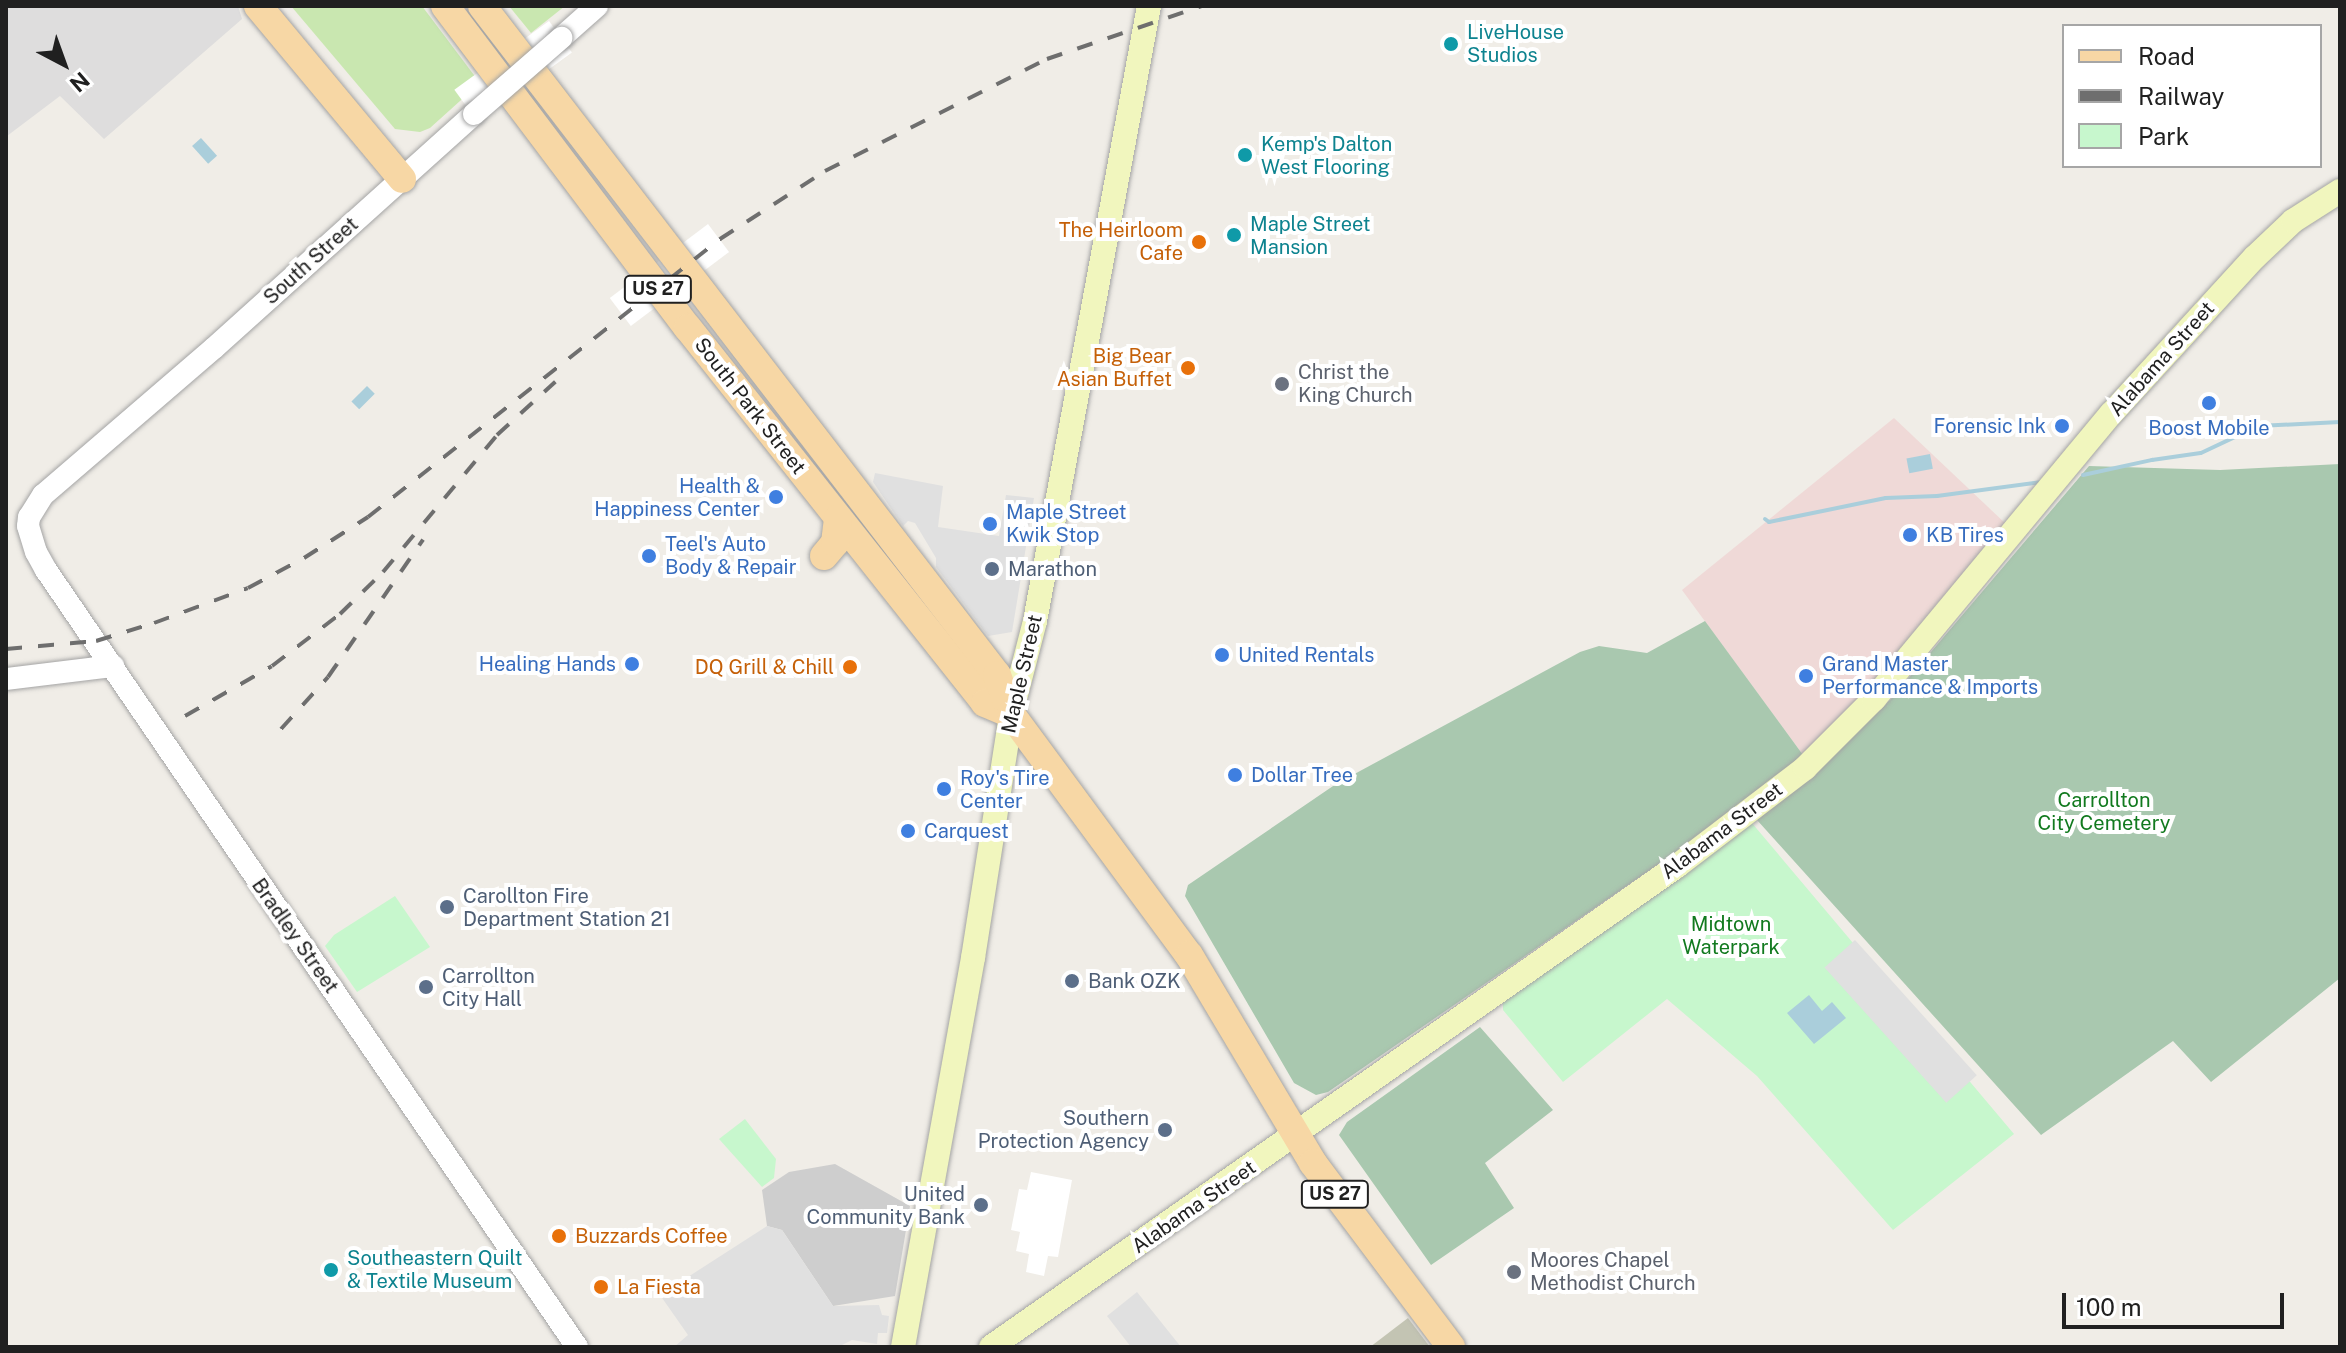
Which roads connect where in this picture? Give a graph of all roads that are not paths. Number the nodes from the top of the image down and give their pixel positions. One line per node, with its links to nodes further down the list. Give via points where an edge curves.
1 (258, 6): 7 (main road)
2 (275, 6): 7 (main road)
3 (445, 6): 10 (main road, South Park Street / US 27)
4 (482, 6): 14 (main road, South Park Street / US 27, via 997,675)
5 (597, 6): 7 (street, South Street, bridge)
6 (1149, 6): 14 (main road, Maple Street, via 1035,621)
7 (409, 173): 9 (street, South Street, via 43,495)
8 (2340, 191): 15 (main road, Alabama Street, via 2293,221 2255,257 2111,414 1874,699 1805,768 1746,816)
9 (29, 517): 12 (street, Bradley Street, via 36,552)
10 (838, 518): 11 (main road, via 835,543); 14 (main road, South Park Street / US 27, via 985,703)
11 (824, 556)
12 (113, 666): 13 (street); 17 (street, Bradley Street)
13 (6, 679)
14 (1011, 714): 15 (main road, South Park Street / US 27, via 1189,955); 16 (main road, Maple Street)
15 (1296, 1136): 18 (main road, Alabama Street); 19 (main road, US 27)
16 (904, 1346)
17 (577, 1347)
18 (991, 1347)
19 (1451, 1347)

